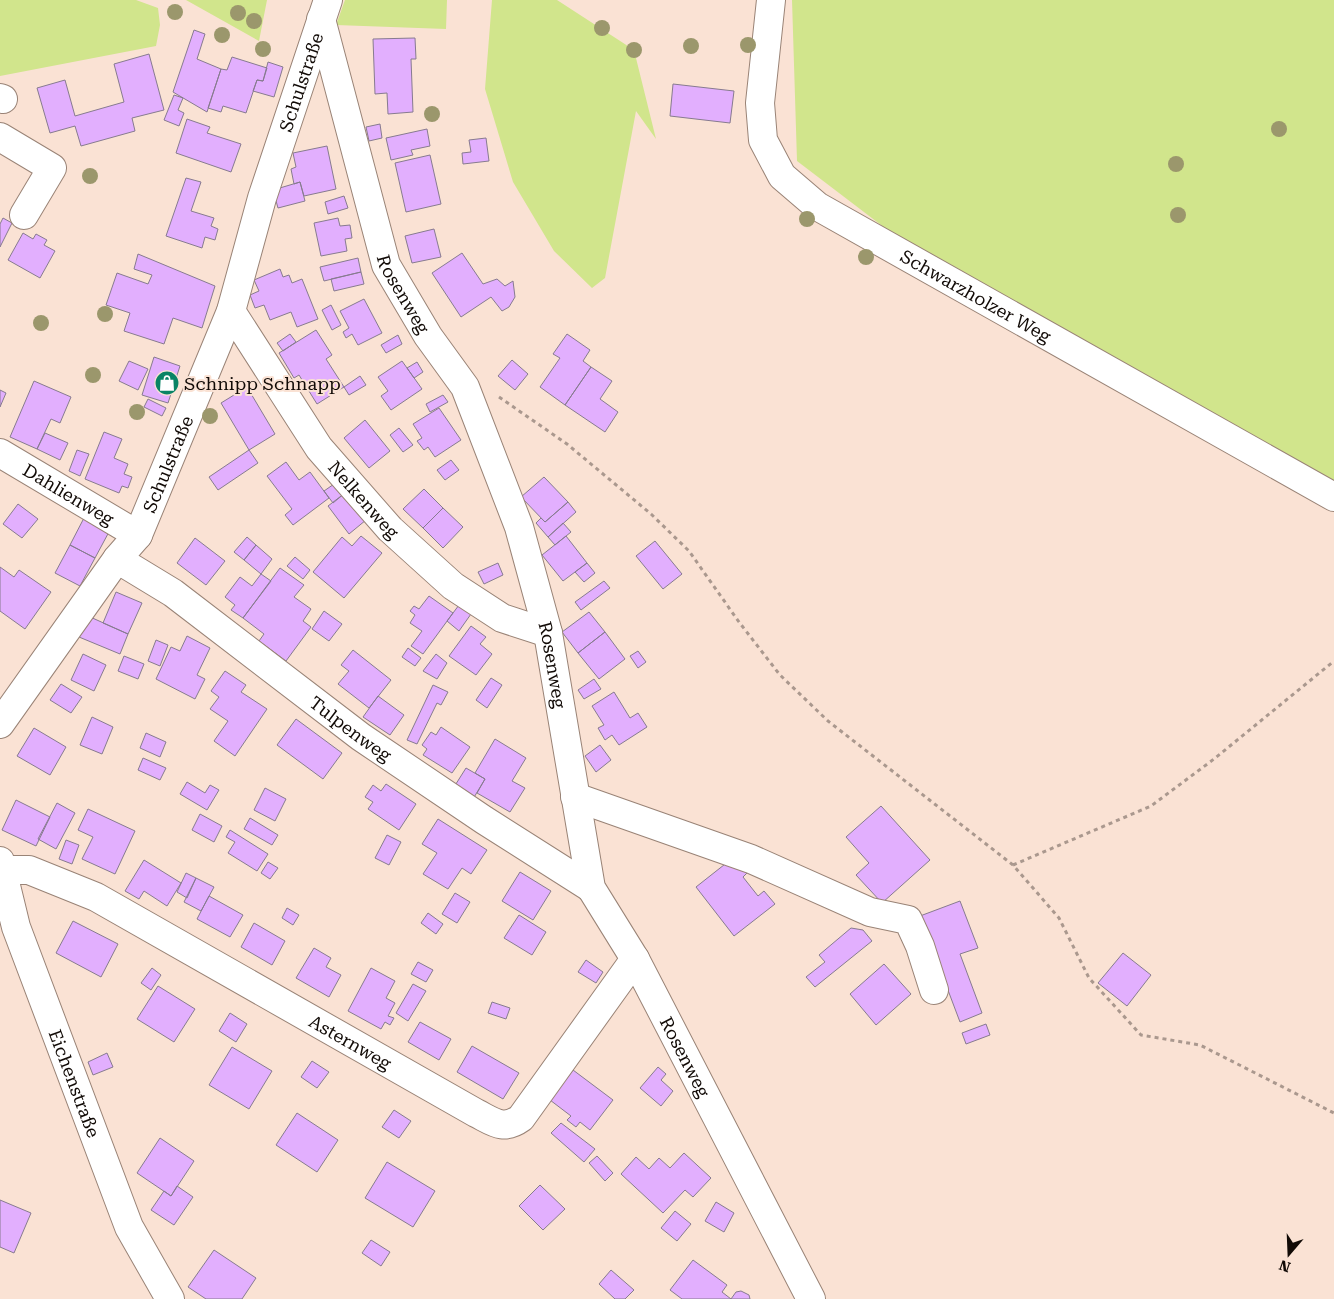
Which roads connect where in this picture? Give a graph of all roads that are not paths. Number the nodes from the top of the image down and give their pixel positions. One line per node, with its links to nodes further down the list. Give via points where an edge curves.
1 (771, 0): 7 (street, Schwarzholzer Weg, via 760,103 763,140 782,176 817,206)
2 (325, 10): 5 (street, Schulstraße, via 262,198); 10 (street, Rosenweg, via 386,265 428,336 465,387 519,527)
3 (0, 137): 4 (street, via 52,168)
4 (24, 215)
5 (231, 311): 8 (street, Schulstraße); 10 (street, Nelkenweg, via 320,448 390,529 453,586 502,618)
6 (0, 453): 8 (street, Dahlienweg)
7 (1334, 497)
8 (138, 535): 9 (street, Schulstraße)
9 (117, 559): 11 (street, Schulstraße); 14 (street, Tulpenweg, via 173,593 361,737)
10 (548, 632): 12 (street, Rosenweg)
11 (0, 724)
12 (575, 797): 14 (street, Rosenweg); 16 (street, via 751,859 870,912 908,920)
13 (2, 866): 15 (street, Asternweg, via 29,870 96,897 502,1126 521,1118); 17 (street, Eichenstraße, via 16,926 129,1227)
14 (591, 888): 15 (street, Rosenweg)
15 (635, 959): 18 (street, Rosenweg)
16 (934, 990)
17 (170, 1299)
18 (811, 1299)

